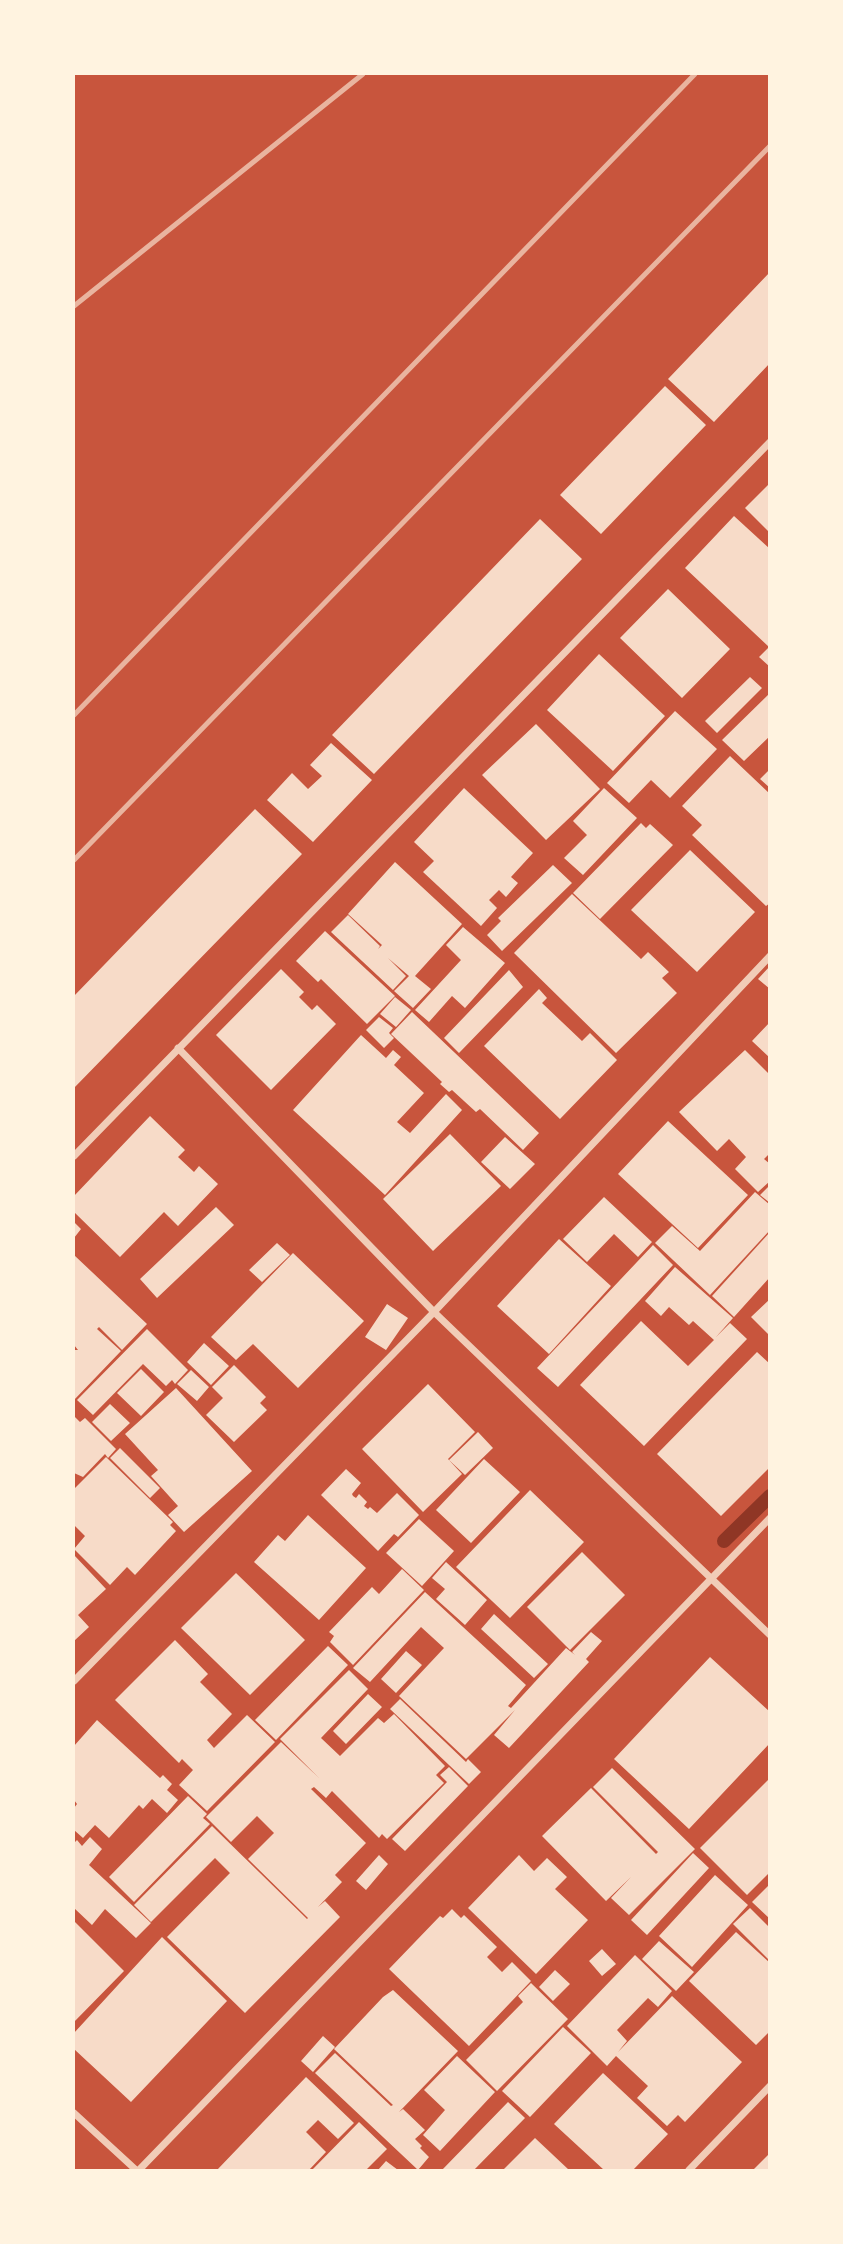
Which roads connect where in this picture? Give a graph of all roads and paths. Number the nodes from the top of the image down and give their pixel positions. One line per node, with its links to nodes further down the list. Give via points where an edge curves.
1 (769, 442): 3 (street)
2 (769, 956): 5 (street)
3 (178, 1048): 4 (street); 5 (street)
4 (74, 1156)
5 (435, 1312): 7 (street); 9 (street)
6 (769, 1518): 7 (street)
7 (712, 1580): 8 (street); 12 (street)
8 (769, 1635)
9 (74, 1681)
10 (769, 2086): 13 (street)
11 (74, 2113): 12 (street)
12 (137, 2171)
13 (689, 2171)

